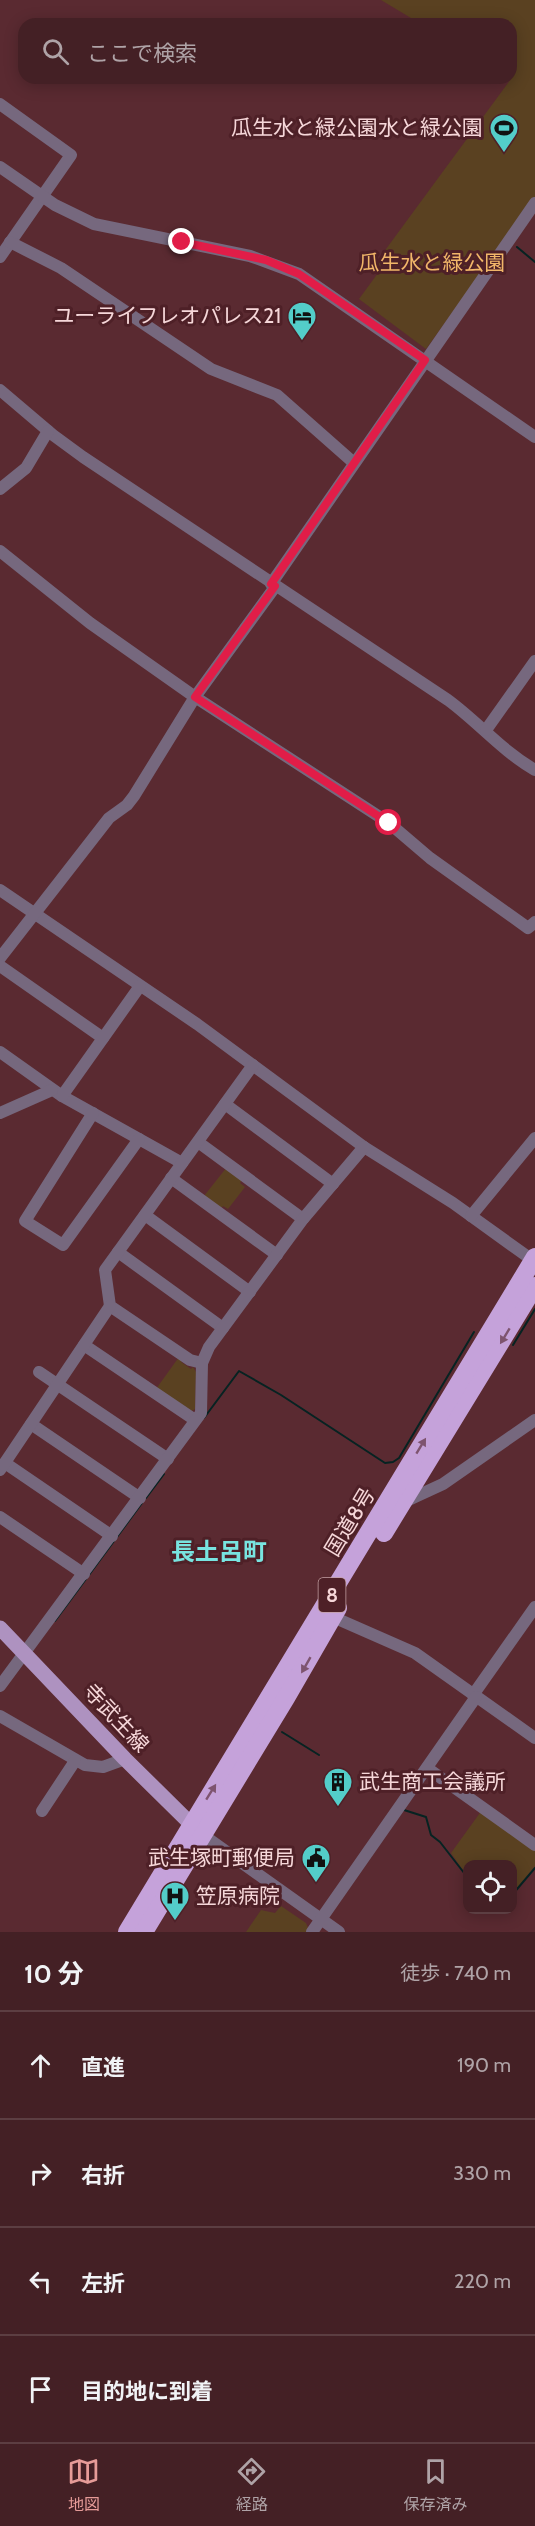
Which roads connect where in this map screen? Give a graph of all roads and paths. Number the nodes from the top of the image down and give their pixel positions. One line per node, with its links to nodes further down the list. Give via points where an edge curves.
1 (0, 104): 3 (street, via 71,155)
2 (0, 166): 3 (street)
3 (42, 197): 5 (street); 7 (street, via 94,224 282,266 317,284)
4 (535, 203): 7 (street)
5 (10, 242): 6 (street); 11 (street, via 61,268 211,369 277,395)
6 (0, 257)
7 (425, 360): 10 (street); 11 (street)
8 (0, 390): 9 (street)
9 (48, 431): 12 (street, via 26,468); 14 (street)
10 (535, 437)
11 (354, 463): 14 (street)
12 (0, 489)
13 (0, 551): 16 (street, via 90,623)
14 (273, 585): 16 (street); 17 (street, via 448,700)
15 (535, 660): 17 (street)
16 (195, 697): 20 (street, via 127,806 109,818); 21 (street, via 389,823 430,858 528,928)
17 (486, 730): 18 (street, via 510,754)
18 (535, 770)
19 (0, 890): 20 (street)
20 (34, 915): 22 (street); 24 (street)
21 (535, 921)
22 (0, 958)
23 (0, 966): 25 (street)
24 (140, 986): 25 (street); 27 (street)
25 (103, 1038): 28 (street)
26 (0, 1052): 28 (street)
27 (253, 1065): 29 (street); 35 (street)
28 (57, 1093): 30 (street); 31 (street)
29 (225, 1104): 34 (street); 38 (street)
30 (0, 1113)
31 (93, 1113): 33 (street); 33 (street, via 25,1221 63,1245)
32 (535, 1138): 40 (street)
33 (139, 1139): 36 (street)
34 (198, 1142): 36 (street); 41 (street)
35 (364, 1147): 38 (street); 40 (street)
36 (182, 1163): 37 (street)
37 (171, 1178): 39 (street); 43 (street)
38 (333, 1184): 41 (street)
39 (145, 1215): 42 (street); 46 (street)
40 (471, 1216): 44 (street)
41 (303, 1219): 43 (street)
42 (118, 1252): 47 (street, via 105,1270); 48 (street)
43 (277, 1256): 46 (street)
44 (534, 1260): 75 (highway, 国道8号 / 8, one-way to 44)
45 (535, 1286): 59 (highway, 国道8号 / 8, one-way to 59)
46 (250, 1292): 48 (street)
47 (110, 1306): 49 (street); 50 (street, via 190,1360)
48 (223, 1328): 50 (street)
49 (84, 1345): 52 (street); 53 (street)
50 (202, 1363): 53 (street, via 201,1413)
51 (39, 1372): 52 (street)
52 (58, 1384): 55 (street); 56 (street)
53 (195, 1420): 56 (street)
54 (535, 1420): 59 (street, via 443,1484)
55 (31, 1424): 57 (street); 58 (street)
56 (168, 1459): 58 (street)
57 (2, 1466): 61 (street)
58 (140, 1498): 61 (street)
59 (404, 1502): 64 (highway, 国道8号 / 8)
60 (0, 1517): 62 (street)
61 (112, 1536): 62 (street)
62 (84, 1574): 66 (street)
63 (535, 1607): 68 (street)
64 (333, 1617): 68 (street, via 415,1653); 75 (highway, 国道8号 / 8, one-way to 75)
65 (0, 1628): 66 (main road, 寺武生線)
66 (25, 1652): 67 (street); 71 (main road, 寺武生線)
67 (0, 1686)
68 (474, 1696): 70 (street); 73 (street)
69 (0, 1716): 72 (street)
70 (535, 1738)
71 (125, 1759): 72 (street, via 96,1767); 75 (main road, 寺武生線)
72 (75, 1761): 74 (street)
73 (427, 1768): 76 (street); 77 (street)
74 (42, 1810)
75 (197, 1830): 77 (street); 78 (highway, 国道8号 / 8); 79 (highway, 国道8号 / 8)
76 (535, 1845)
77 (322, 1920): 80 (street); 81 (street)
78 (126, 1932)
79 (144, 1932)
80 (312, 1932)
81 (339, 1932)

